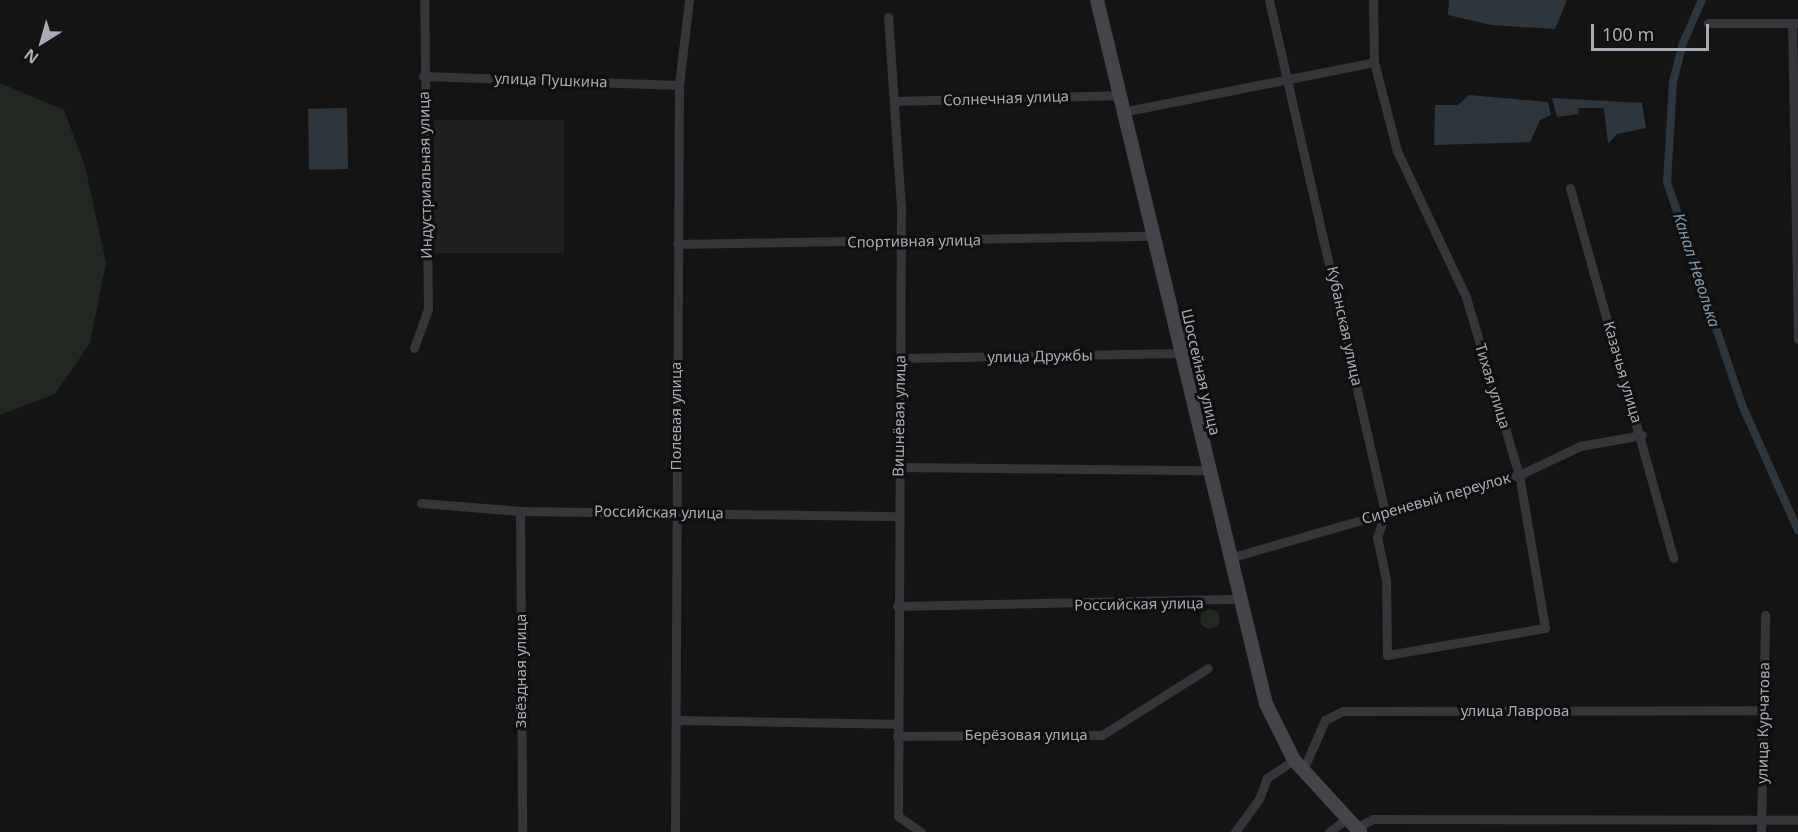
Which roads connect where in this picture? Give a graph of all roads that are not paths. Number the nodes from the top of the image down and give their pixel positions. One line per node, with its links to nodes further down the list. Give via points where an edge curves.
1 (424, 0): 10 (street, Индустриальная улица)
2 (689, 0): 12 (street, Полевая улица)
3 (1097, 0): 13 (main road, Шоссейная улица)
4 (1269, 0): 11 (street, Кубанская улица)
5 (1373, 0): 9 (street, Тихая улица)
6 (888, 16): 14 (street, Вишнёвая улица)
7 (1708, 23): 8 (street)
8 (1795, 23): 17 (street)
9 (1374, 63): 11 (street); 28 (street, Тихая улица, via 1397,151 1467,297)
10 (423, 76): 12 (street, улица Пушкина); 22 (street, Индустриальная улица, via 428,309)
11 (1287, 80): 15 (street); 32 (street, Кубанская улица)
12 (679, 85): 20 (street, Полевая улица)
13 (1117, 95): 14 (street, Солнечная улица); 15 (main road, Шоссейная улица)
14 (894, 101): 19 (street, Вишнёвая улица)
15 (1122, 112): 18 (main road, Шоссейная улица)
16 (1570, 188): 25 (street, Казачья улица)
17 (1796, 234): 21 (street)
18 (1152, 236): 19 (street, Спортивная улица); 23 (main road, Шоссейная улица)
19 (901, 241): 20 (street, Спортивная улица); 24 (street, Вишнёвая улица)
20 (677, 244): 31 (street, Полевая улица)
21 (1798, 339)
22 (414, 348)
23 (1181, 353): 24 (street, улица Дружбы); 27 (main road, Шоссейная улица)
24 (899, 358): 26 (street, Вишнёвая улица)
25 (1641, 435): 28 (street, Сиреневый переулок, via 1580,446); 35 (street, Казачья улица)
26 (898, 467): 27 (street); 33 (street, Вишнёвая улица)
27 (1207, 470): 34 (main road, Шоссейная улица)
28 (1519, 475): 32 (street, Сиреневый переулок); 39 (street, Тихая улица, via 1545,628)
29 (421, 502): 30 (street, Российская улица)
30 (520, 511): 31 (street, Российская улица); 50 (street, Звёздная улица)
31 (676, 513): 33 (street, Российская улица); 42 (street, Полевая улица)
32 (1385, 513): 34 (street, Сиреневый переулок); 39 (street, Кубанская улица, via 1377,537 1386,580)
33 (898, 516): 37 (street, Вишнёвая улица)
34 (1229, 558): 36 (main road, Шоссейная улица)
35 (1673, 558)
36 (1238, 599): 37 (street, Российская улица); 45 (main road, Шоссейная улица, via 1266,704)
37 (897, 606): 43 (street, Вишнёвая улица)
38 (1765, 615): 41 (street, улица Курчатова)
39 (1387, 655)
40 (1208, 668): 44 (street, Берёзовая улица, via 1102,735)
41 (1762, 710): 45 (street, улица Лаврова, via 1343,711 1325,720); 47 (street, улица Курчатова)
42 (677, 720): 43 (street); 51 (street, Полевая улица)
43 (896, 724): 44 (street, Вишнёвая улица)
44 (897, 736): 52 (street, Вишнёвая улица, via 898,816)
45 (1298, 765): 48 (main road, Шоссейная улица); 53 (street, via 1267,778 1260,799)
46 (1798, 820): 47 (street)
47 (1761, 821): 48 (street, via 1373,819); 54 (street, улица Курчатова)
48 (1354, 826): 49 (street)
49 (1330, 831)
50 (522, 832)
51 (675, 832)
52 (921, 832)
53 (1235, 832)
54 (1761, 832)

